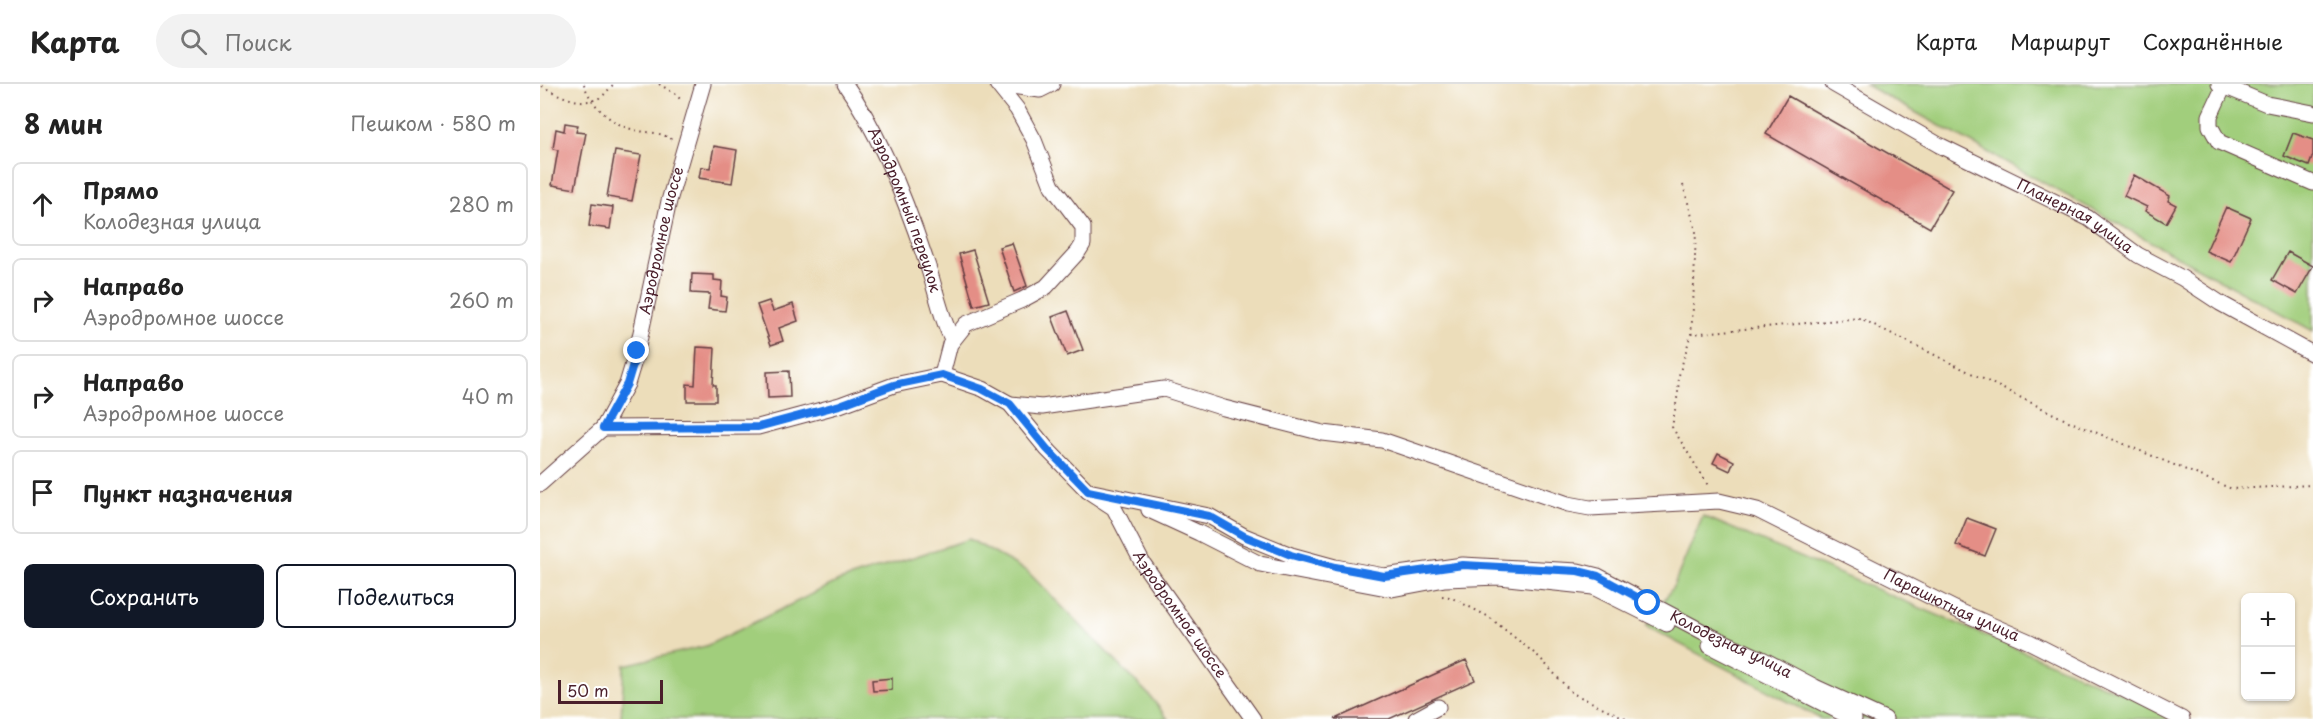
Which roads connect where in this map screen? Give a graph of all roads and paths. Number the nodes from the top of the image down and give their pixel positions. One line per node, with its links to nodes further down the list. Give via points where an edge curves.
1 (584, 84): 11 (path)
2 (614, 84): 11 (path, via 602,97)
3 (659, 84): 13 (path, via 677,95)
4 (703, 84): 13 (street, Аэродромное шоссе)
5 (845, 84): 18 (street, Аэродромный переулок, via 857,100 893,174)
6 (998, 84): 7 (street, via 1040,90); 18 (street, via 1034,140 1052,186 1079,219 1083,244 1046,287 966,324)
7 (1052, 84)
8 (1833, 84): 19 (street, Планерная улица, via 1939,145 2088,218 2138,255)
9 (2222, 85): 12 (street, via 2267,104); 15 (street, via 2210,116 2210,126 2219,142)
10 (542, 86): 11 (path, via 565,99)
11 (591, 100): 14 (path, via 602,113 631,129 660,133 671,139)
12 (2313, 113)
13 (694, 116): 14 (street, Аэродромное шоссе)
14 (681, 162): 22 (street, Аэродромное шоссе, via 637,351 627,384)
15 (2313, 183)
16 (1683, 185): 17 (path, via 1696,231)
17 (1691, 334): 24 (path, via 1860,318 2066,420 2232,489); 26 (path, via 1679,375 1672,427)
18 (954, 340): 20 (street)
19 (2313, 354)
20 (942, 375): 21 (street, Аэродромное шоссе); 22 (street, via 894,385 840,405 758,427)
21 (1010, 404): 25 (street, Аэродромное шоссе); 26 (street, Парашютная улица, via 1042,407 1164,389 1323,433 1382,440 1568,504 1590,508)
22 (603, 428): 23 (street, Аэродромное шоссе)
23 (540, 484)
24 (2313, 485)
25 (1088, 491): 27 (street, Аэродромное шоссе); 35 (street, Колодезная улица, via 1209,516 1244,536 1291,555 1384,576 1463,565 1578,571 1598,576 1711,636)
26 (1719, 501): 36 (street, Парашютная улица, via 1757,510)
27 (1114, 508): 28 (street, Аэродромное шоссе, via 1151,511 1260,564); 31 (street, Аэродромное шоссе, via 1142,561)
28 (1392, 589): 34 (street, Колодезная улица, via 1445,579 1499,578 1593,587)
29 (1439, 595): 33 (path, via 1489,617 1539,657 1572,693)
30 (1438, 707): 32 (street)
31 (1253, 719)
32 (1416, 719)
33 (1627, 719)
34 (1854, 719)
35 (1885, 719)
36 (2182, 719)

